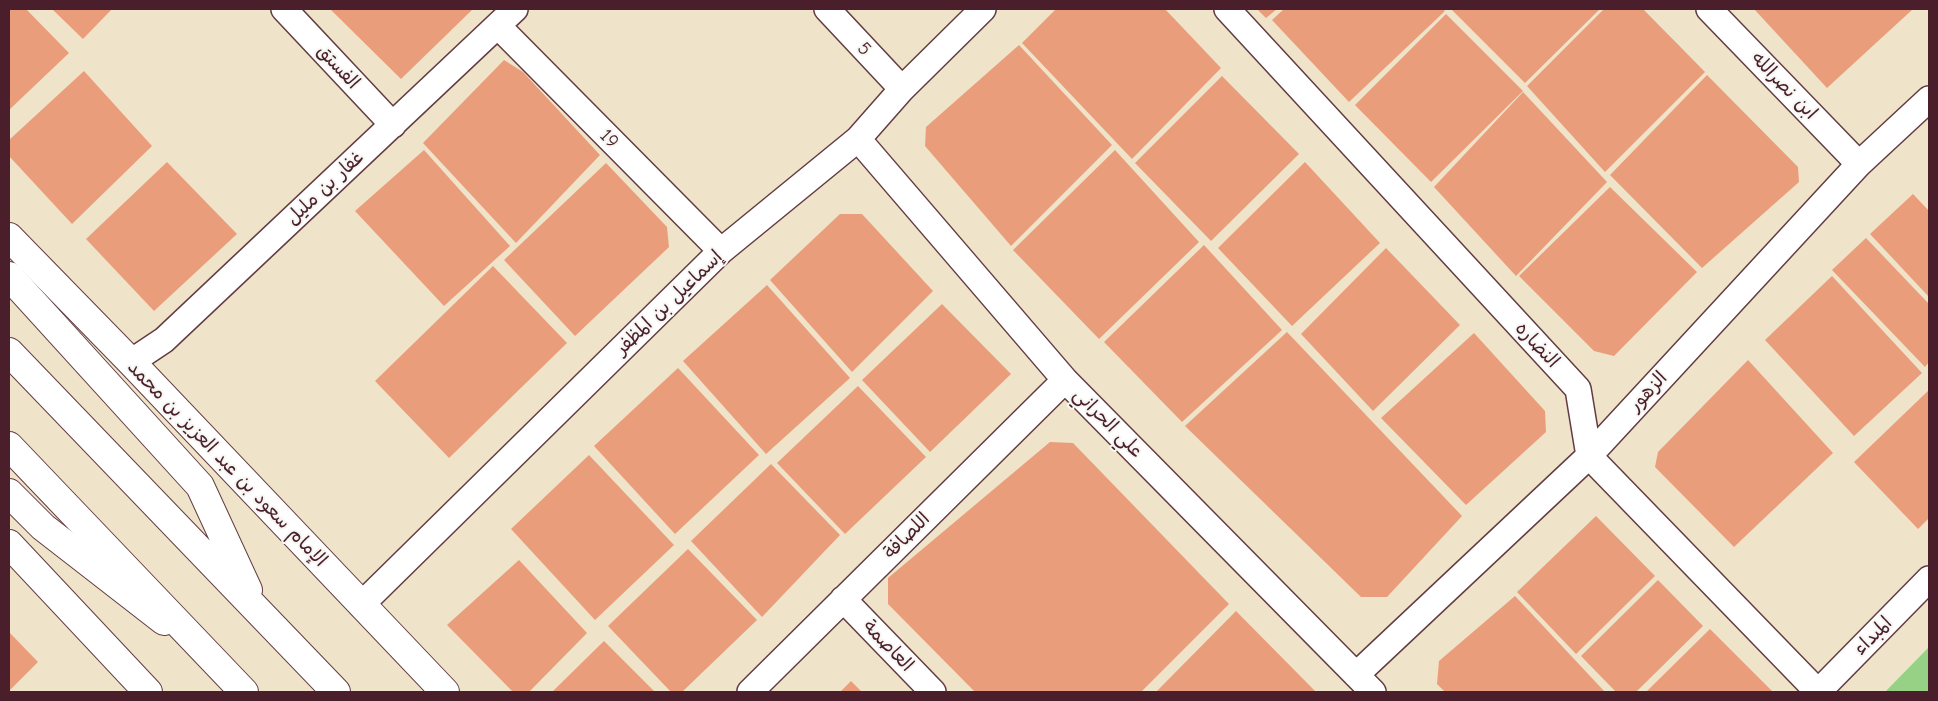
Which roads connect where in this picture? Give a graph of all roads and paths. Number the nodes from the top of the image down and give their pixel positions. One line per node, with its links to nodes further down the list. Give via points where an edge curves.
1 (284, 9): 10 (street, الفستق)
2 (515, 9): 7 (street, غفار بن مليل)
3 (827, 9): 8 (street, 5)
4 (983, 9): 8 (street, إسماعيل بن المظفر)
5 (1227, 9): 20 (street, النضاره, via 1578,389)
6 (1708, 9): 12 (street, ابن نصرالله)
7 (498, 26): 10 (street, غفار بن مليل); 14 (street, 19)
8 (902, 89): 11 (street, إسماعيل بن المظفر)
9 (1929, 99): 12 (street, الزهور)
10 (393, 125): 17 (street, غفار بن مليل, via 164,340)
11 (858, 139): 14 (street, إسماعيل بن المظفر); 18 (street, علي الحراني)
12 (1858, 164): 20 (street, الزهور)
13 (9, 237): 17 (main road, الإمام سعود بن عبد العزيز بن محمد)
14 (721, 251): 25 (street, إسماعيل بن المظفر)
15 (9, 276): 26 (main road, via 200,486)
16 (9, 352): 26 (main road)
17 (131, 362): 25 (main road, الإمام سعود بن عبد العزيز بن محمد)
18 (1065, 380): 24 (street, اللصافة); 28 (street, علي الحراني)
19 (9, 446): 27 (main road)
20 (1590, 456): 28 (street, الزهور); 35 (street)
21 (9, 494): 27 (main road, via 44,527)
22 (9, 544): 29 (main road)
23 (1929, 579): 35 (street, المبداء)
24 (843, 599): 33 (street, اللصافة); 34 (street, العاصمة)
25 (361, 605): 32 (main road, الإمام سعود بن عبد العزيز بن محمد)
26 (256, 610): 31 (main road)
27 (208, 655): 30 (main road)
28 (1365, 684)
29 (148, 692)
30 (244, 692)
31 (336, 692)
32 (445, 692)
33 (750, 692)
34 (933, 692)
35 (1818, 692)

